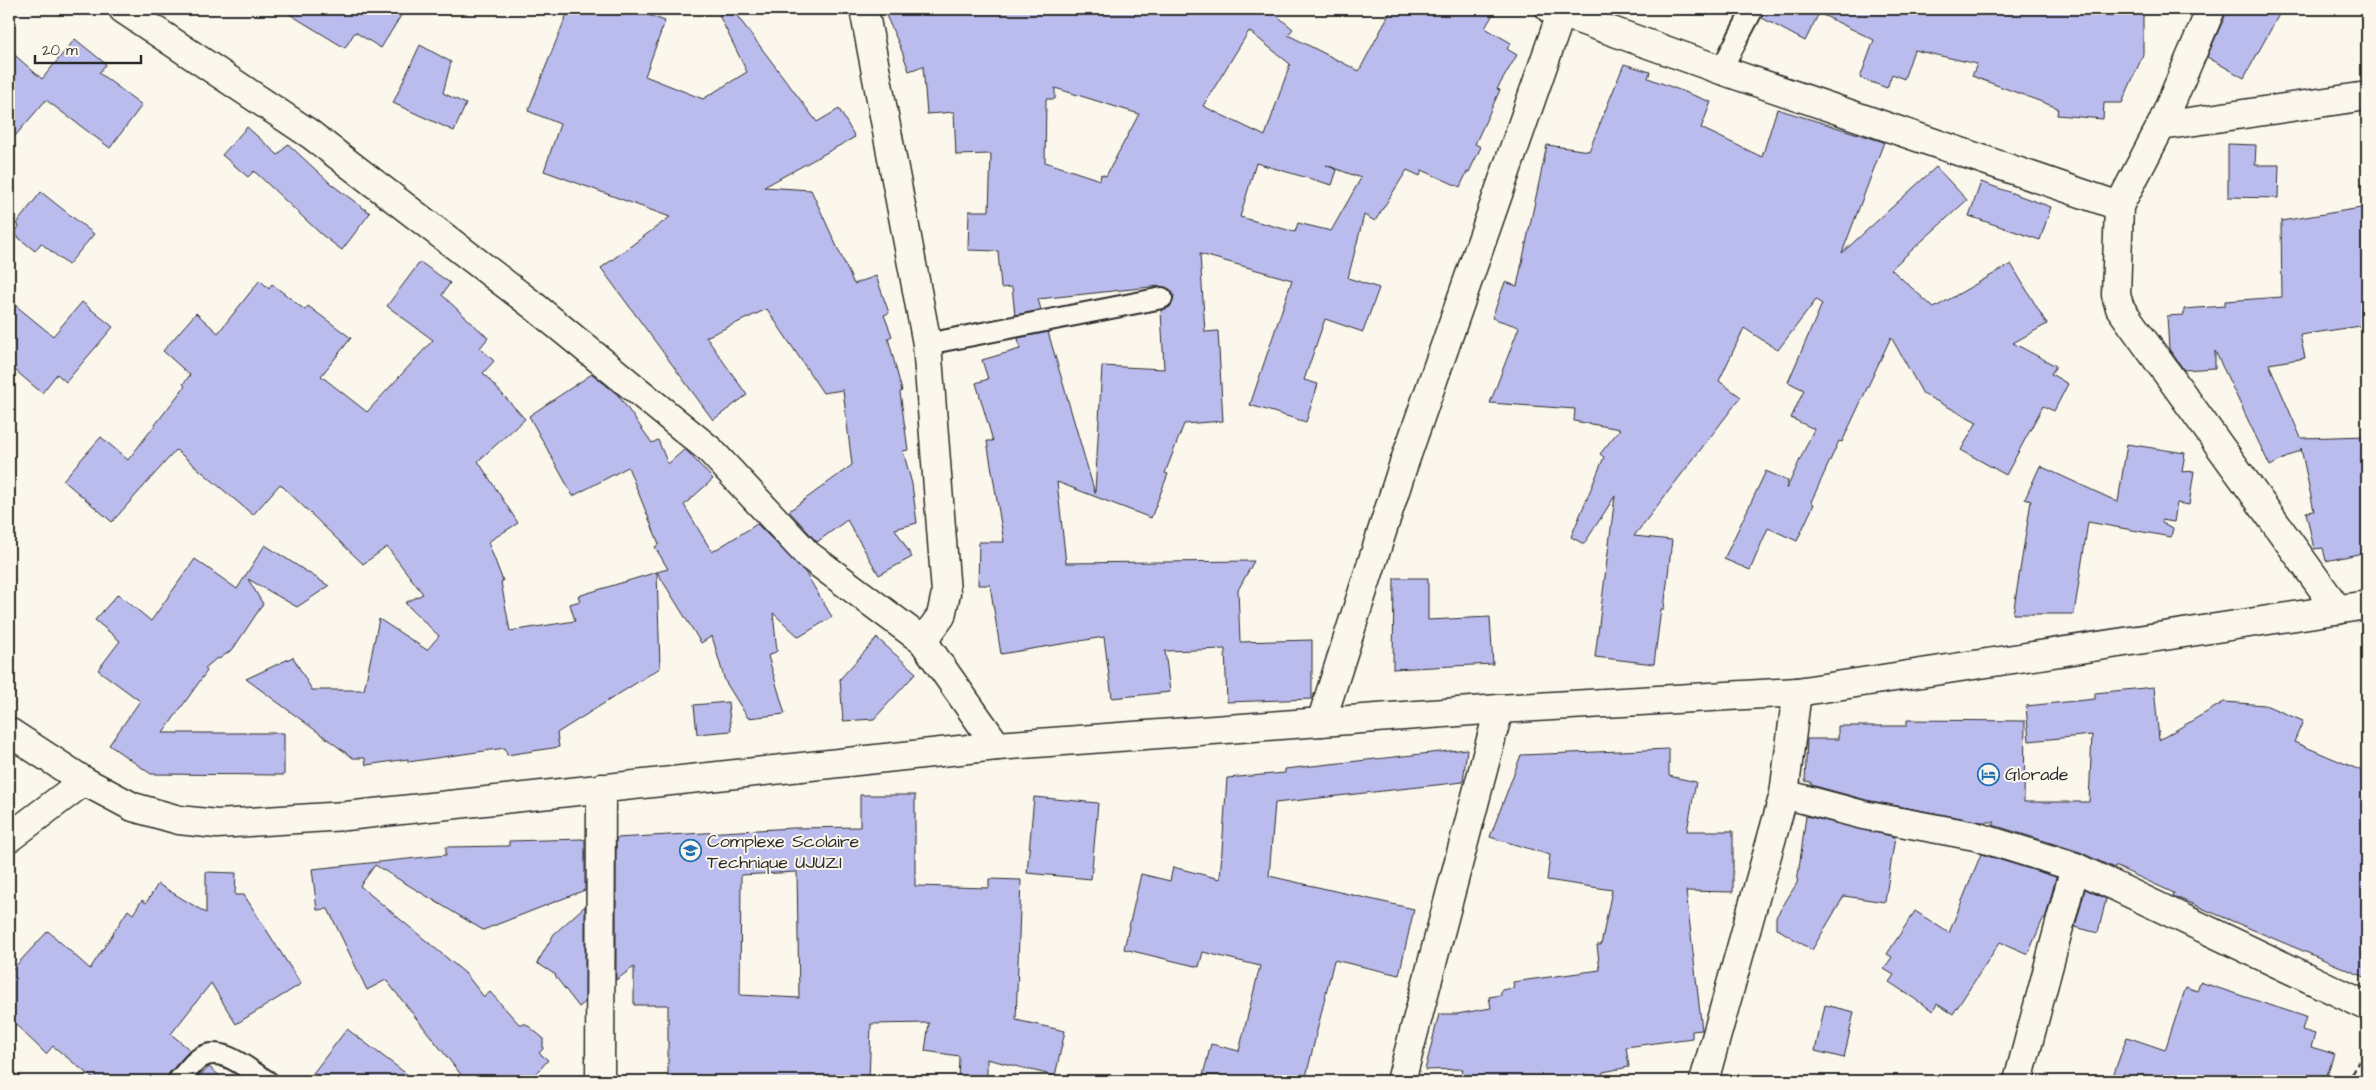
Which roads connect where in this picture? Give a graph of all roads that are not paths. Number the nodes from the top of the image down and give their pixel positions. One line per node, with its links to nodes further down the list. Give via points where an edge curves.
1 (123, 9): 14 (street, via 310,134 534,306 710,450 808,555)
2 (864, 9): 11 (street)
3 (1753, 9): 6 (lane)
4 (2212, 9): 8 (street)
5 (1555, 12): 6 (street); 17 (street)
6 (1721, 70): 9 (street)
7 (2367, 96): 8 (street)
8 (2161, 126): 9 (street)
9 (2119, 206): 13 (street, via 2116,295 2120,308)
10 (1162, 298): 11 (lane)
11 (927, 344): 14 (street, via 946,593 941,616)
12 (2367, 605): 13 (street)
13 (2338, 610): 15 (street)
14 (923, 642): 19 (street)
15 (1797, 692): 16 (street); 22 (street)
16 (1499, 709): 17 (street); 29 (street)
17 (1321, 722): 19 (street)
18 (9, 732): 20 (street)
19 (997, 746): 21 (street)
20 (84, 781): 21 (street, via 133,807 178,820 217,824 346,816); 23 (street)
21 (601, 788): 28 (street)
22 (1784, 794): 24 (street, via 1863,815 1975,836); 30 (street)
23 (9, 838)
24 (2075, 867): 25 (street); 31 (street)
25 (2367, 1006)
26 (178, 1081): 27 (lane, via 199,1058 211,1053 226,1055)
27 (267, 1081)
28 (600, 1081)
29 (1401, 1081)
30 (1704, 1081)
31 (2018, 1081)

